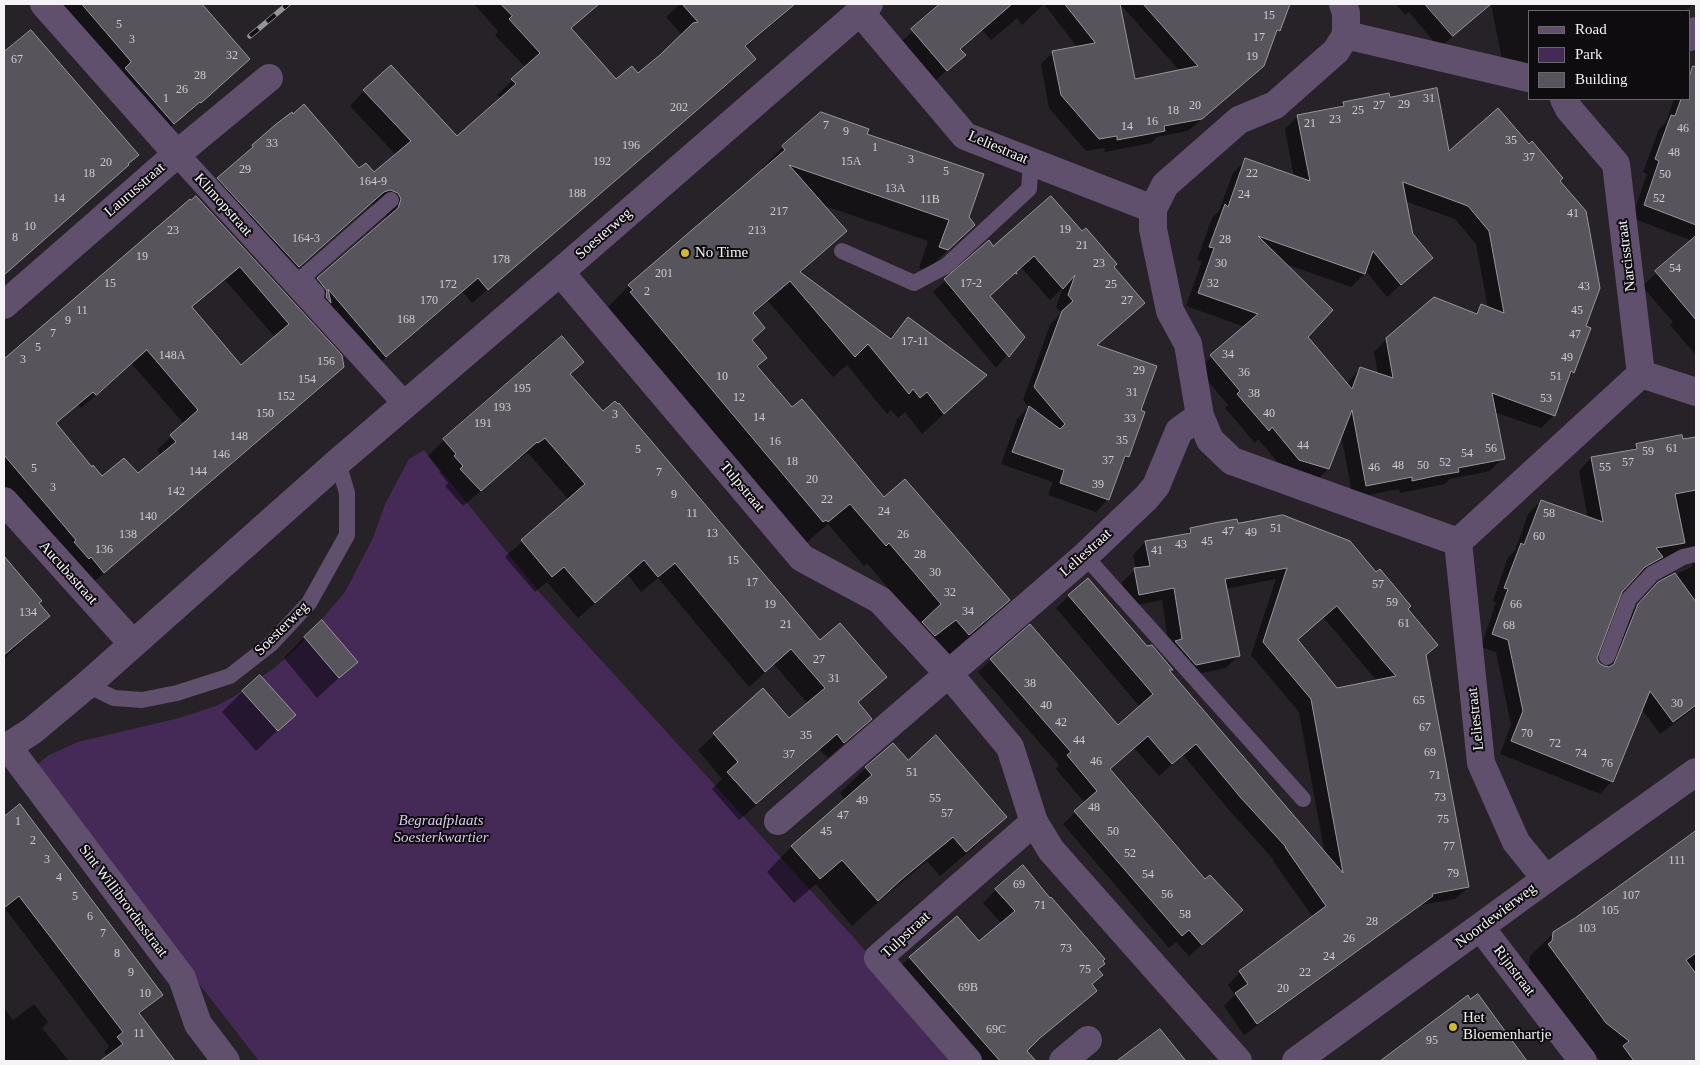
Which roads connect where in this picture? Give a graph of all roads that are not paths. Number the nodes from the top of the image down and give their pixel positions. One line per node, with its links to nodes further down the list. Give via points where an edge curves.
1 (44, 4): 8 (street, Klimopstraat)
2 (1343, 4): 4 (street)
3 (864, 8): 9 (street, Leliestraat, via 965,136); 13 (street, Soesterweg)
4 (1346, 35): 6 (street); 11 (street, via 1336,51 1275,105 1239,120 1165,185)
5 (268, 78): 8 (street, Laurusstraat)
6 (1528, 78)
7 (1564, 100): 15 (street, Narcisstraat, via 1616,164)
8 (177, 154): 14 (street, Laurusstraat); 17 (street, Klimopstraat)
9 (1031, 162): 11 (street, Leliestraat); 12 (lane, via 1029,189 946,266 914,283)
10 (391, 200): 17 (lane, via 303,277)
11 (1153, 209): 18 (street, via 1153,229 1170,311 1188,344)
12 (842, 251)
13 (560, 272): 17 (street, Soesterweg); 26 (street, Tulpstraat, via 802,558 880,600)
14 (4, 305)
15 (1641, 374): 16 (street); 21 (street)
16 (1696, 392)
17 (407, 402): 19 (street, Soesterweg)
18 (1200, 416): 21 (street, via 1210,440 1232,462); 23 (street, Leliestraat, via 1179,431 1156,486)
19 (338, 462): 24 (street, Soesterweg); 27 (lane, Soesterweg, via 347,493 347,536 309,603 271,644 230,676 177,693 142,700 114,698)
20 (4, 501): 24 (street, Aucubastraat)
21 (1458, 542): 33 (street, Leliestraat, via 1481,763 1516,842)
22 (1696, 554): 25 (lane, via 1682,557 1652,574 1629,599)
23 (1085, 556): 26 (street, Leliestraat); 30 (lane)
24 (133, 644): 27 (street, Soesterweg)
25 (1607, 657)
26 (948, 673): 31 (street); 32 (street, Tulpstraat, via 1010,747)
27 (87, 685): 28 (street, Soesterweg, via 32,731)
28 (6, 748): 36 (street, Sint Willibrordusstraat, via 182,978 198,1024)
29 (1696, 772): 33 (street, Noordewierweg)
30 (1303, 799)
31 (778, 821)
32 (1034, 822): 37 (street, Tulpstraat, via 878,958); 39 (street, Tulpstraat, via 1051,850)
33 (1546, 879): 34 (street, Noordewierweg)
34 (1481, 928): 40 (street, Noordewierweg); 41 (street, Rijnstraat)
35 (1088, 1040): 38 (street)
36 (226, 1061)
37 (968, 1061)
38 (1063, 1061)
39 (1238, 1061)
40 (1296, 1061)
41 (1583, 1061)

